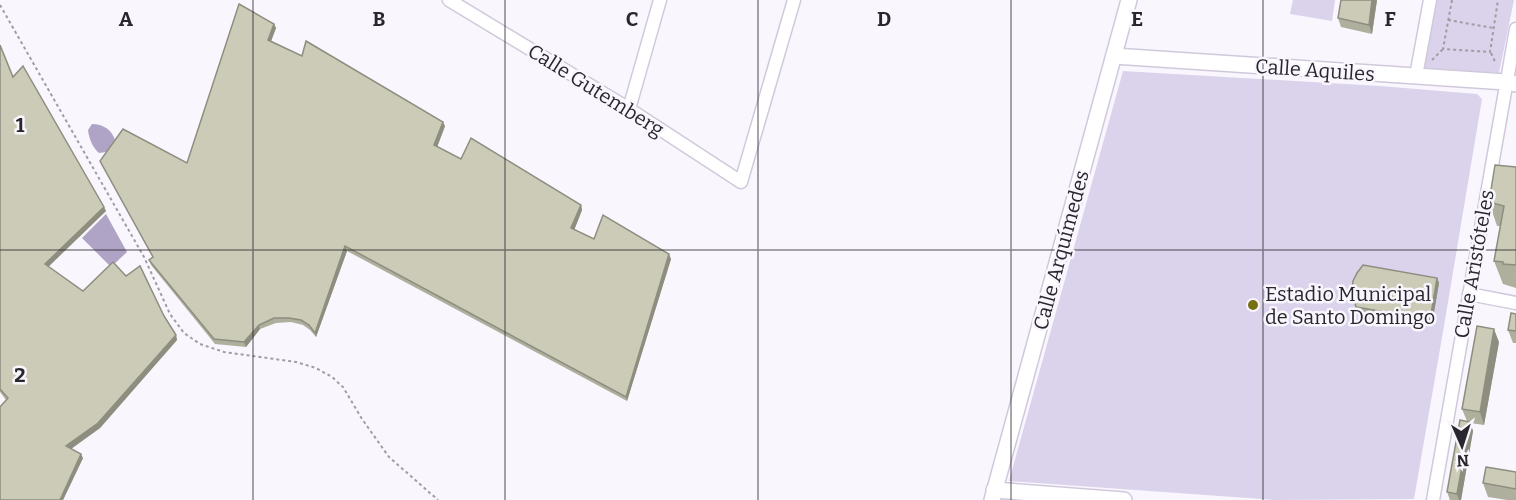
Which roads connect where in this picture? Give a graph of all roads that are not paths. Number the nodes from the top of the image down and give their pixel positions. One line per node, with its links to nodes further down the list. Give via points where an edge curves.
1 (449, 0): 10 (street, Calle Gutemberg)
2 (660, 0): 10 (street)
3 (794, 0): 10 (street, Calle Gutemberg, via 741,182)
4 (1129, 0): 7 (street, Calle Arquímedes)
5 (1430, 0): 8 (street)
6 (1516, 29): 9 (street, Calle Aristóteles)
7 (1114, 56): 8 (street, Calle Aquiles); 13 (street, Calle Arquímedes)
8 (1416, 76): 9 (street, Calle Aquiles)
9 (1511, 83): 11 (street, Calle Aristóteles)
10 (629, 109)
11 (1469, 294): 12 (street); 16 (street, Calle Aristóteles)
12 (1516, 303)
13 (993, 495): 14 (street)
14 (1062, 498): 15 (street)
15 (1124, 500)
16 (1433, 500)

